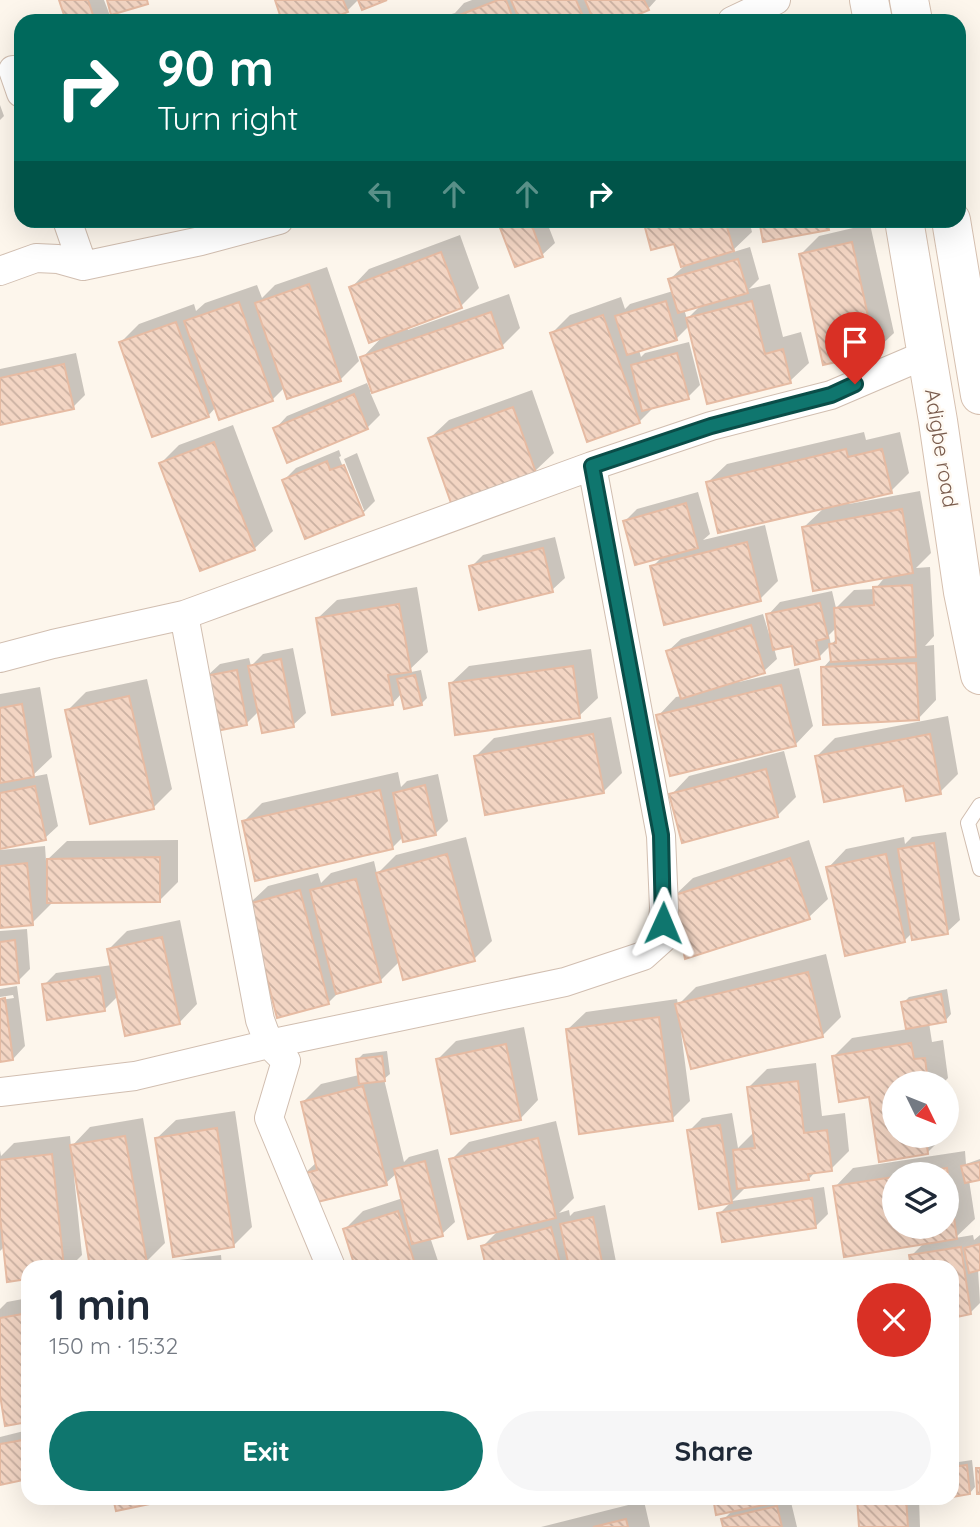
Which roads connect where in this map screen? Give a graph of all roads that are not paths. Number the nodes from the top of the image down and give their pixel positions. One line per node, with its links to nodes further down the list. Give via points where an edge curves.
1 (776, 0): 2 (street)
2 (747, 14)
3 (70, 228): 7 (street)
4 (249, 228): 7 (street)
5 (905, 228): 9 (main road, Adigbe road)
6 (952, 228): 10 (main road)
7 (83, 266): 8 (street, via 36,258)
8 (0, 271)
9 (927, 354): 11 (street, via 831,395 711,426); 14 (main road, Adigbe road)
10 (979, 386)
11 (592, 466): 12 (street); 17 (street, via 661,835 662,939 643,956 565,982)
12 (184, 615): 13 (street); 17 (street, via 260,1020)
13 (0, 658)
14 (980, 675)
15 (980, 805): 16 (lane, via 968,823)
16 (980, 869)
17 (269, 1044): 18 (street, via 135,1076); 19 (street, via 286,1061 269,1118)
18 (0, 1092)
19 (328, 1260)

